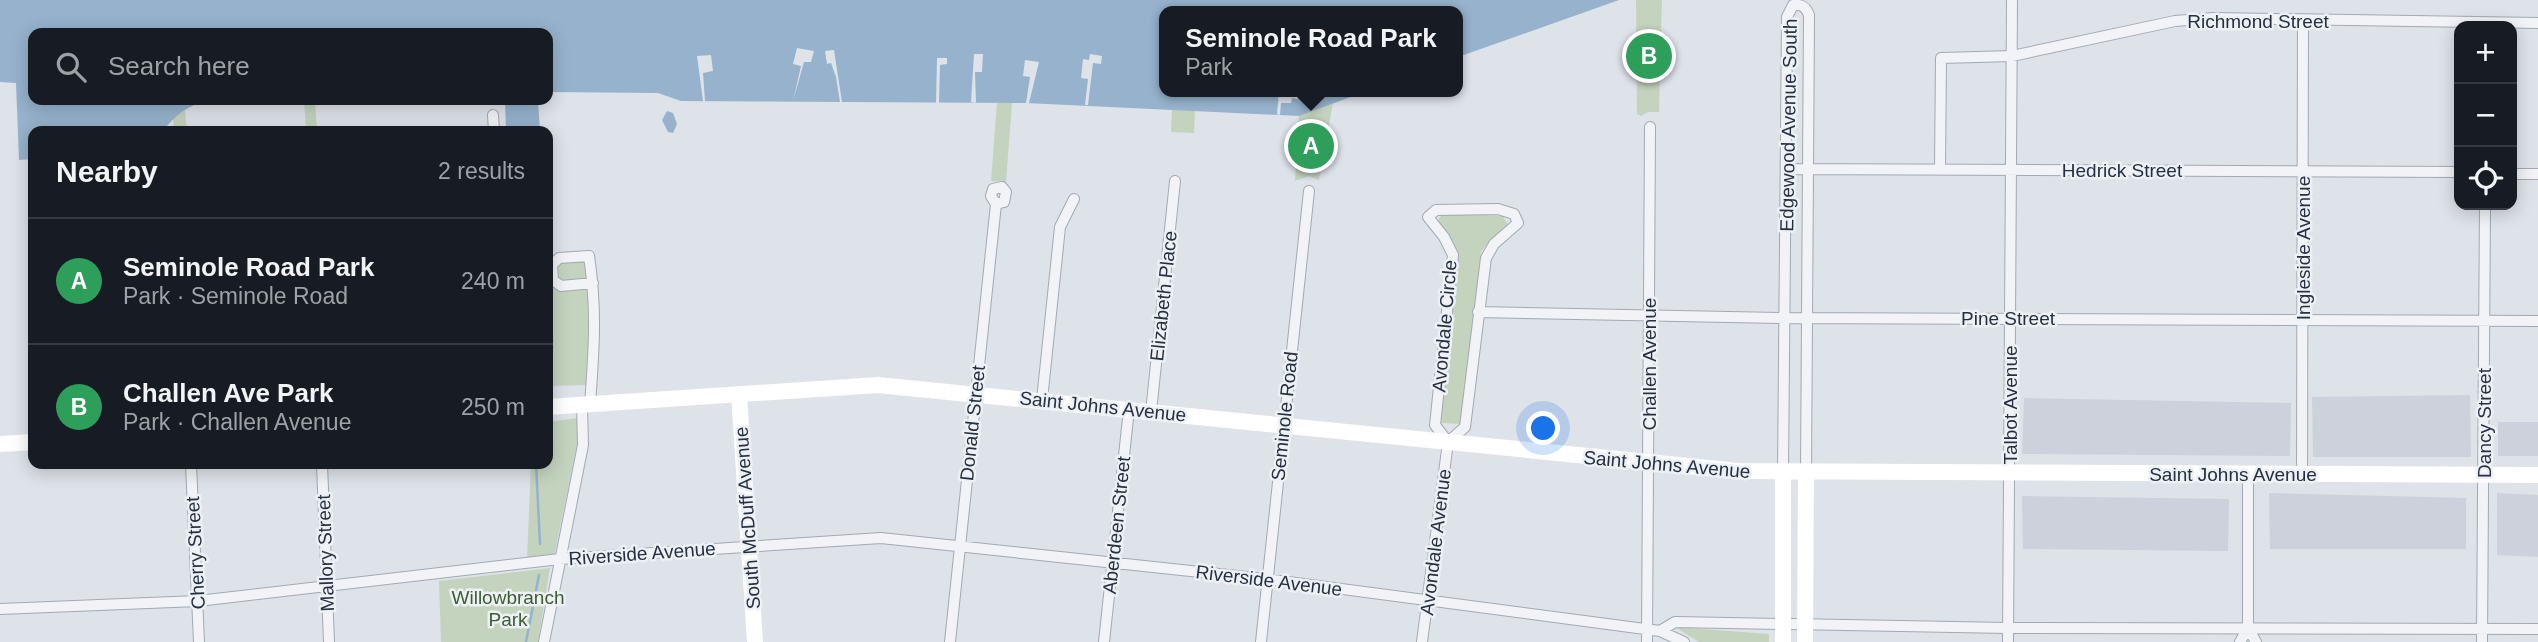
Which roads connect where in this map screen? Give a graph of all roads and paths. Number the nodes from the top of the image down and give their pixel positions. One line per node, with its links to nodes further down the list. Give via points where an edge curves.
1 (2012, 0): 4 (street, Talbot Avenue)
2 (2303, 21): 3 (street, Richmond Street); 4 (street, Richmond Street, via 2175,21); 12 (street, Ingleside Avenue)
3 (2538, 23)
4 (2012, 56): 10 (street, Richmond Street, via 1941,58); 11 (street, Talbot Avenue)
5 (493, 115): 6 (street)
6 (494, 126)
7 (1650, 127): 23 (street, Challen Avenue)
8 (1808, 168): 9 (street, Hedrick Street); 9 (street, Edgewood Avenue South, via 1809,15 1799,4 1793,5 1787,17); 10 (street, Hedrick Street); 25 (street, Edgewood Avenue South)
9 (1786, 169): 24 (street, Edgewood Avenue South)
10 (1940, 169): 11 (street, Hedrick Street)
11 (2012, 170): 12 (street, Hedrick Street); 26 (street, Talbot Avenue)
12 (2304, 170): 13 (street, Hedrick Street); 27 (street, Ingleside Avenue)
13 (2454, 172)
14 (2517, 174): 15 (street)
15 (2538, 174)
16 (1175, 181): 36 (street, Elizabeth Place)
17 (1310, 191): 37 (street, Seminole Road)
18 (1074, 199): 32 (street, via 1060,227)
19 (996, 204): 30 (street, Donald Street)
20 (2485, 210): 28 (street, Dancy Street)
21 (593, 283): 33 (street, via 596,309)
22 (1478, 313): 23 (street, Pine Street); 39 (street, Avondale Circle, via 1465,427); 39 (street, Avondale Circle, via 1486,258 1494,244 1518,223 1514,214 1498,209 1436,211 1428,218 1453,255 1434,425)
23 (1649, 316): 24 (street, Pine Street); 41 (street, Challen Avenue)
24 (1785, 318): 25 (street, Pine Street); 44 (street, Edgewood Avenue South)
25 (1808, 318): 26 (street, Pine Street); 45 (street, Edgewood Avenue South)
26 (2011, 319): 27 (street, Pine Street); 46 (street, Talbot Avenue)
27 (2303, 320): 28 (street, Pine Street); 47 (street, Ingleside Avenue)
28 (2484, 320): 29 (street, Pine Street); 49 (street, Dancy Street)
29 (2538, 321)
30 (976, 393): 31 (main road, Saint Johns Avenue, via 878,385); 32 (main road, Saint Johns Avenue); 51 (street, Donald Street)
31 (739, 394): 33 (main road, Saint Johns Avenue); 52 (main road, South McDuff Avenue)
32 (1042, 400): 35 (main road, Saint Johns Avenue)
33 (586, 404): 34 (main road, Saint Johns Avenue); 53 (street, via 583,445)
34 (553, 407)
35 (1129, 409): 36 (main road, Saint Johns Avenue); 54 (street, Aberdeen Street)
36 (1151, 412): 37 (main road, Saint Johns Avenue)
37 (1283, 425): 39 (main road, Saint Johns Avenue); 55 (street, Seminole Road)
38 (28, 442): 40 (main road)
39 (1448, 442): 41 (main road, Saint Johns Avenue); 58 (street, Avondale Avenue)
40 (0, 444)
41 (1648, 463): 44 (main road, Saint Johns Avenue); 64 (street, Challen Avenue)
42 (191, 469): 57 (street, Cherry Street)
43 (321, 469): 56 (street, Mallory Street)
44 (1783, 472): 45 (main road, Saint Johns Avenue); 66 (main road, Edgewood Avenue South)
45 (1806, 472): 46 (main road, Saint Johns Avenue); 67 (main road, Edgewood Avenue South)
46 (2010, 474): 48 (main road, Saint Johns Avenue); 60 (street, Talbot Avenue)
47 (2302, 474): 48 (main road, Saint Johns Avenue); 49 (main road, Saint Johns Avenue)
48 (2248, 475): 61 (street)
49 (2484, 475): 50 (main road, Saint Johns Avenue); 62 (street, Dancy Street)
50 (2538, 475)
51 (960, 544): 52 (street, Riverside Avenue, via 873,538); 54 (street, Riverside Avenue); 72 (street, Donald Street)
52 (749, 546): 53 (street, Riverside Avenue); 71 (main road, South McDuff Avenue)
53 (560, 559): 56 (street, Riverside Avenue); 70 (street)
54 (1112, 561): 55 (street, Riverside Avenue); 73 (street, Aberdeen Street)
55 (1266, 579): 58 (street, Riverside Avenue); 74 (street, Seminole Road)
56 (326, 587): 57 (street, Riverside Avenue); 69 (street, Mallory Street)
57 (198, 601): 59 (street, Riverside Avenue); 68 (street, Cherry Street)
58 (1427, 601): 64 (street, Riverside Avenue); 75 (street, Avondale Avenue)
59 (0, 609)
60 (2008, 628): 61 (street, Riverside Avenue); 67 (street, Riverside Avenue); 78 (street, Talbot Avenue)
61 (2248, 628): 62 (street, Riverside Avenue); 79 (street); 80 (street)
62 (2482, 628): 63 (street, Riverside Avenue); 81 (street, Dancy Street)
63 (2538, 629)
64 (1647, 630): 65 (street, Riverside Avenue); 76 (street, Challen Avenue)
65 (1660, 631): 66 (street, Riverside Avenue, via 1675,622); 77 (street)
66 (1783, 634): 67 (street, Riverside Avenue)
67 (1804, 634)
68 (199, 642)
69 (329, 642)
70 (544, 642)
71 (755, 642)
72 (950, 642)
73 (1104, 642)
74 (1261, 642)
75 (1422, 642)
76 (1647, 642)
77 (1684, 642)
78 (2008, 642)
79 (2240, 642)
80 (2256, 642)
81 (2482, 642)

